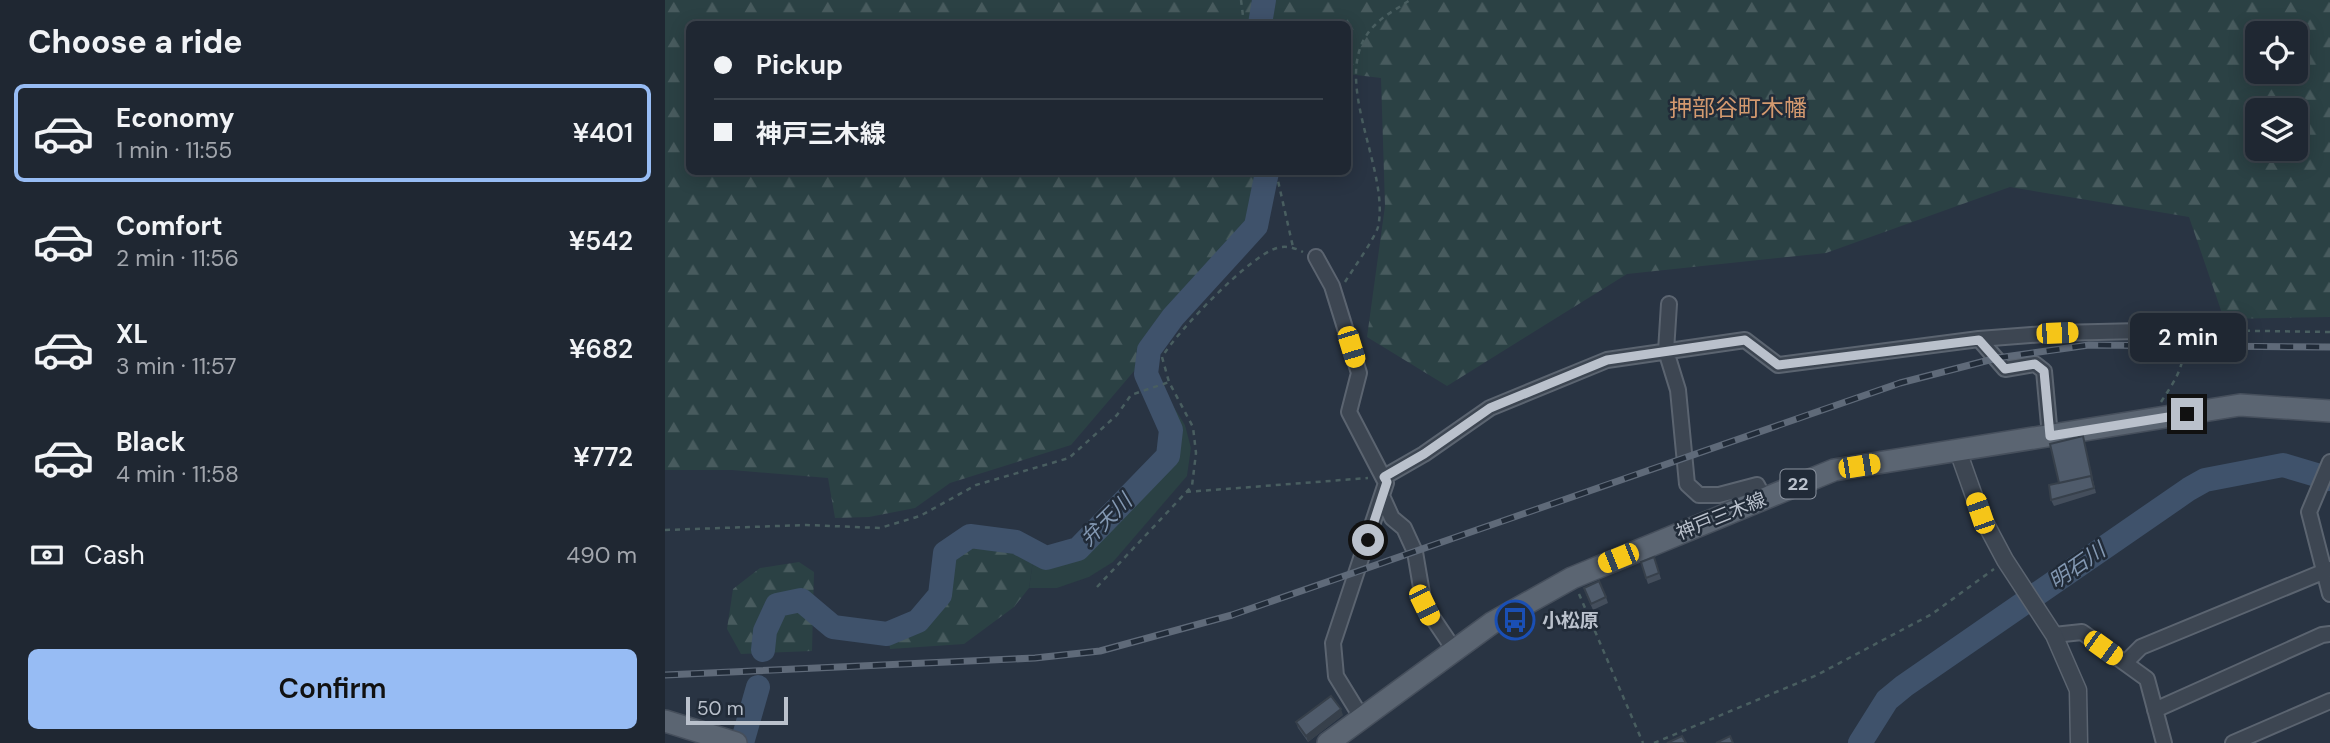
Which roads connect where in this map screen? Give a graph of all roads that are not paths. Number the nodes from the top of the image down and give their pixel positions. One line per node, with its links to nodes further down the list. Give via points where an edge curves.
1 (1316, 257): 10 (street, via 1335,296 1359,373 1349,412)
2 (1669, 304): 5 (street)
3 (2182, 330): 4 (street)
4 (1979, 340): 5 (street, via 1778,365 1745,340); 7 (street, via 2005,369 2035,364 2044,371)
5 (1667, 351): 10 (street, via 1607,360 1490,408); 12 (street, via 1678,390 1687,484 1699,495 1757,485)
6 (2330, 411): 7 (main road, 神戸三木線 / 22, via 2240,405)
7 (2050, 436): 8 (main road, 神戸三木線 / 22)
8 (1958, 451): 12 (main road, 神戸三木線 / 22, via 1834,470); 16 (street, via 1980,513)
9 (2330, 462): 13 (street, via 2309,512)
10 (1384, 477): 11 (street, via 1387,482)
11 (1382, 496): 17 (street, via 1415,552 1424,605); 21 (street, via 1333,643 1336,676)
12 (1764, 498): 17 (main road, 神戸三木線 / 22, via 1572,578 1492,623)
13 (2327, 569): 14 (street); 18 (street, via 2141,646)
14 (2330, 594)
15 (2330, 634): 20 (street)
16 (2054, 635): 18 (street, via 2082,632); 25 (street, via 2078,690)
17 (1455, 651): 21 (main road, 神戸三木線 / 22)
18 (2125, 663): 20 (street, via 2147,679)
19 (2330, 701): 27 (street)
20 (2155, 710): 26 (street)
21 (1363, 720): 24 (main road, 神戸三木線 / 22)
22 (665, 721): 23 (main road)
23 (731, 741)
24 (1328, 743)
25 (2079, 743)
26 (2164, 743)
27 (2233, 743)

